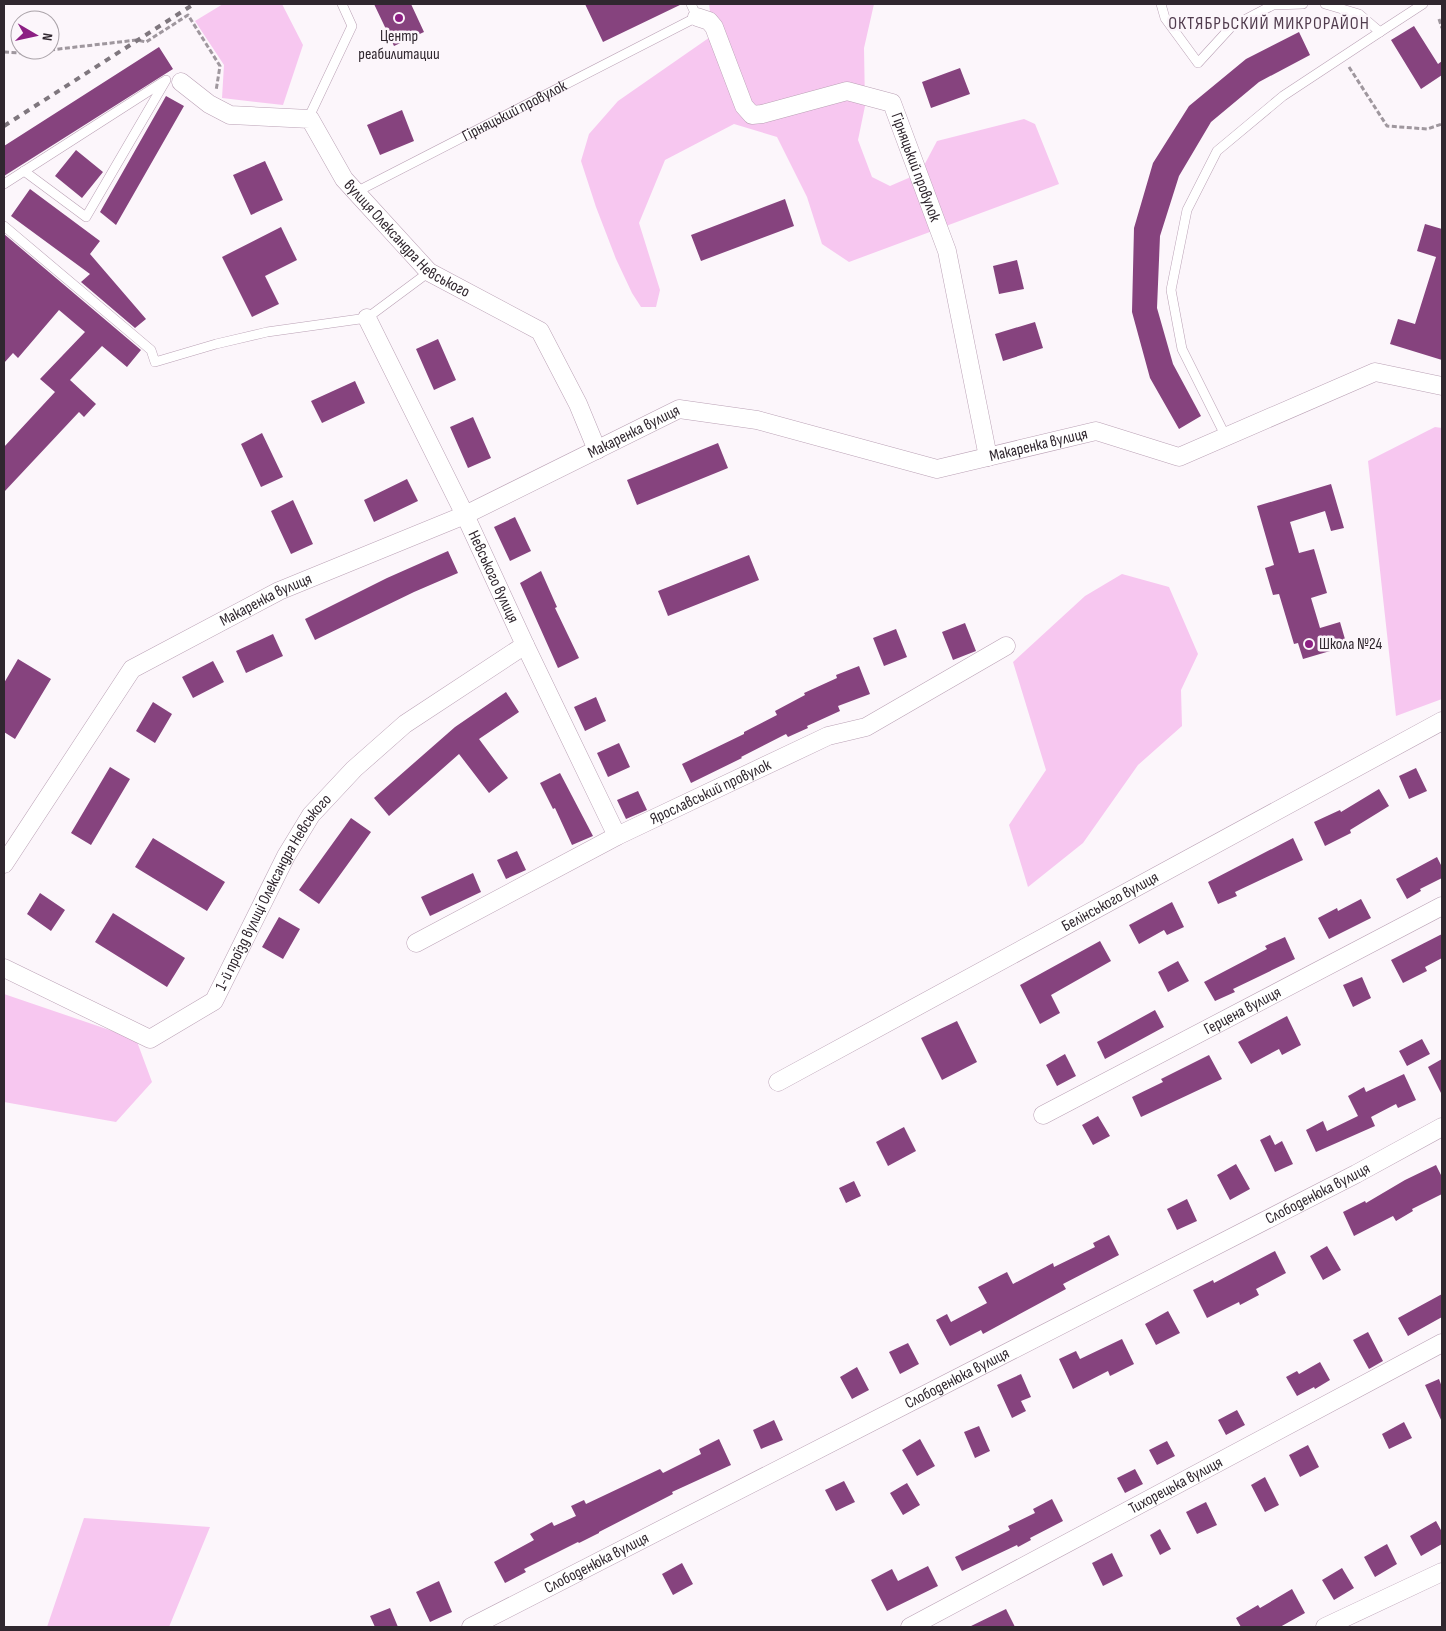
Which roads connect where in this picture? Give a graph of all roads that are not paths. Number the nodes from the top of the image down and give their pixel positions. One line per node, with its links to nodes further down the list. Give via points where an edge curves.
1 (342, 4): 9 (lane, via 352,26)
2 (1161, 4): 3 (lane, via 1165,18 1198,63 1231,27 1273,5)
3 (1303, 4)
4 (1325, 4): 7 (lane, via 1359,14)
5 (1423, 4): 7 (lane)
6 (694, 10): 12 (lane, Гірняцький провулок); 19 (street, Гірняцький провулок, via 714,27 744,106 752,114 846,91 892,102 947,251)
7 (1380, 32): 17 (lane, via 1283,96 1217,151 1187,210 1171,290 1182,349)
8 (174, 81): 9 (street, via 230,115); 10 (lane); 10 (lane, via 86,216)
9 (308, 119): 12 (street, вулиця Олександра Невського, via 344,179)
10 (24, 171): 11 (lane)
11 (4, 184)
12 (356, 192): 14 (street, вулиця Олександра Невського)
13 (4, 226): 15 (lane, via 151,350 155,362 267,332)
14 (429, 272): 15 (lane); 18 (street, вулиця Олександра Невського, via 540,331 578,404)
15 (367, 318): 20 (street, Невського вулиця)
16 (1442, 386): 17 (street, Макаренка вулиця, via 1375,372)
17 (1226, 437): 19 (street, Макаренка вулиця, via 1179,457 1096,432)
18 (597, 450): 19 (street, Макаренка вулиця, via 679,409 757,420 937,469); 20 (street, Макаренка вулиця)
19 (988, 457)
20 (465, 515): 21 (street, Невського вулиця); 25 (street, Макаренка вулиця, via 279,590 132,669)
21 (525, 645): 24 (street, Невського вулиця); 28 (street, 1-й проїзд вулиці Олександра Невського, via 405,724 354,769 311,816 286,856 214,1001 150,1039)
22 (1006, 646): 24 (street, Ярославський провулок, via 866,727 828,736)
23 (1442, 721): 29 (street, Белінського вулиця)
24 (617, 836): 27 (street, Ярославський провулок)
25 (4, 864)
26 (1442, 906): 30 (street, Герцена вулиця)
27 (416, 943)
28 (4, 968)
29 (778, 1082)
30 (1043, 1115)
31 (1442, 1127): 34 (street, Слободенюка вулиця)
32 (1442, 1343): 35 (street, Тихорецька вулиця)
33 (1442, 1572): 36 (street)
34 (471, 1627)
35 (910, 1627)
36 (1325, 1627)

